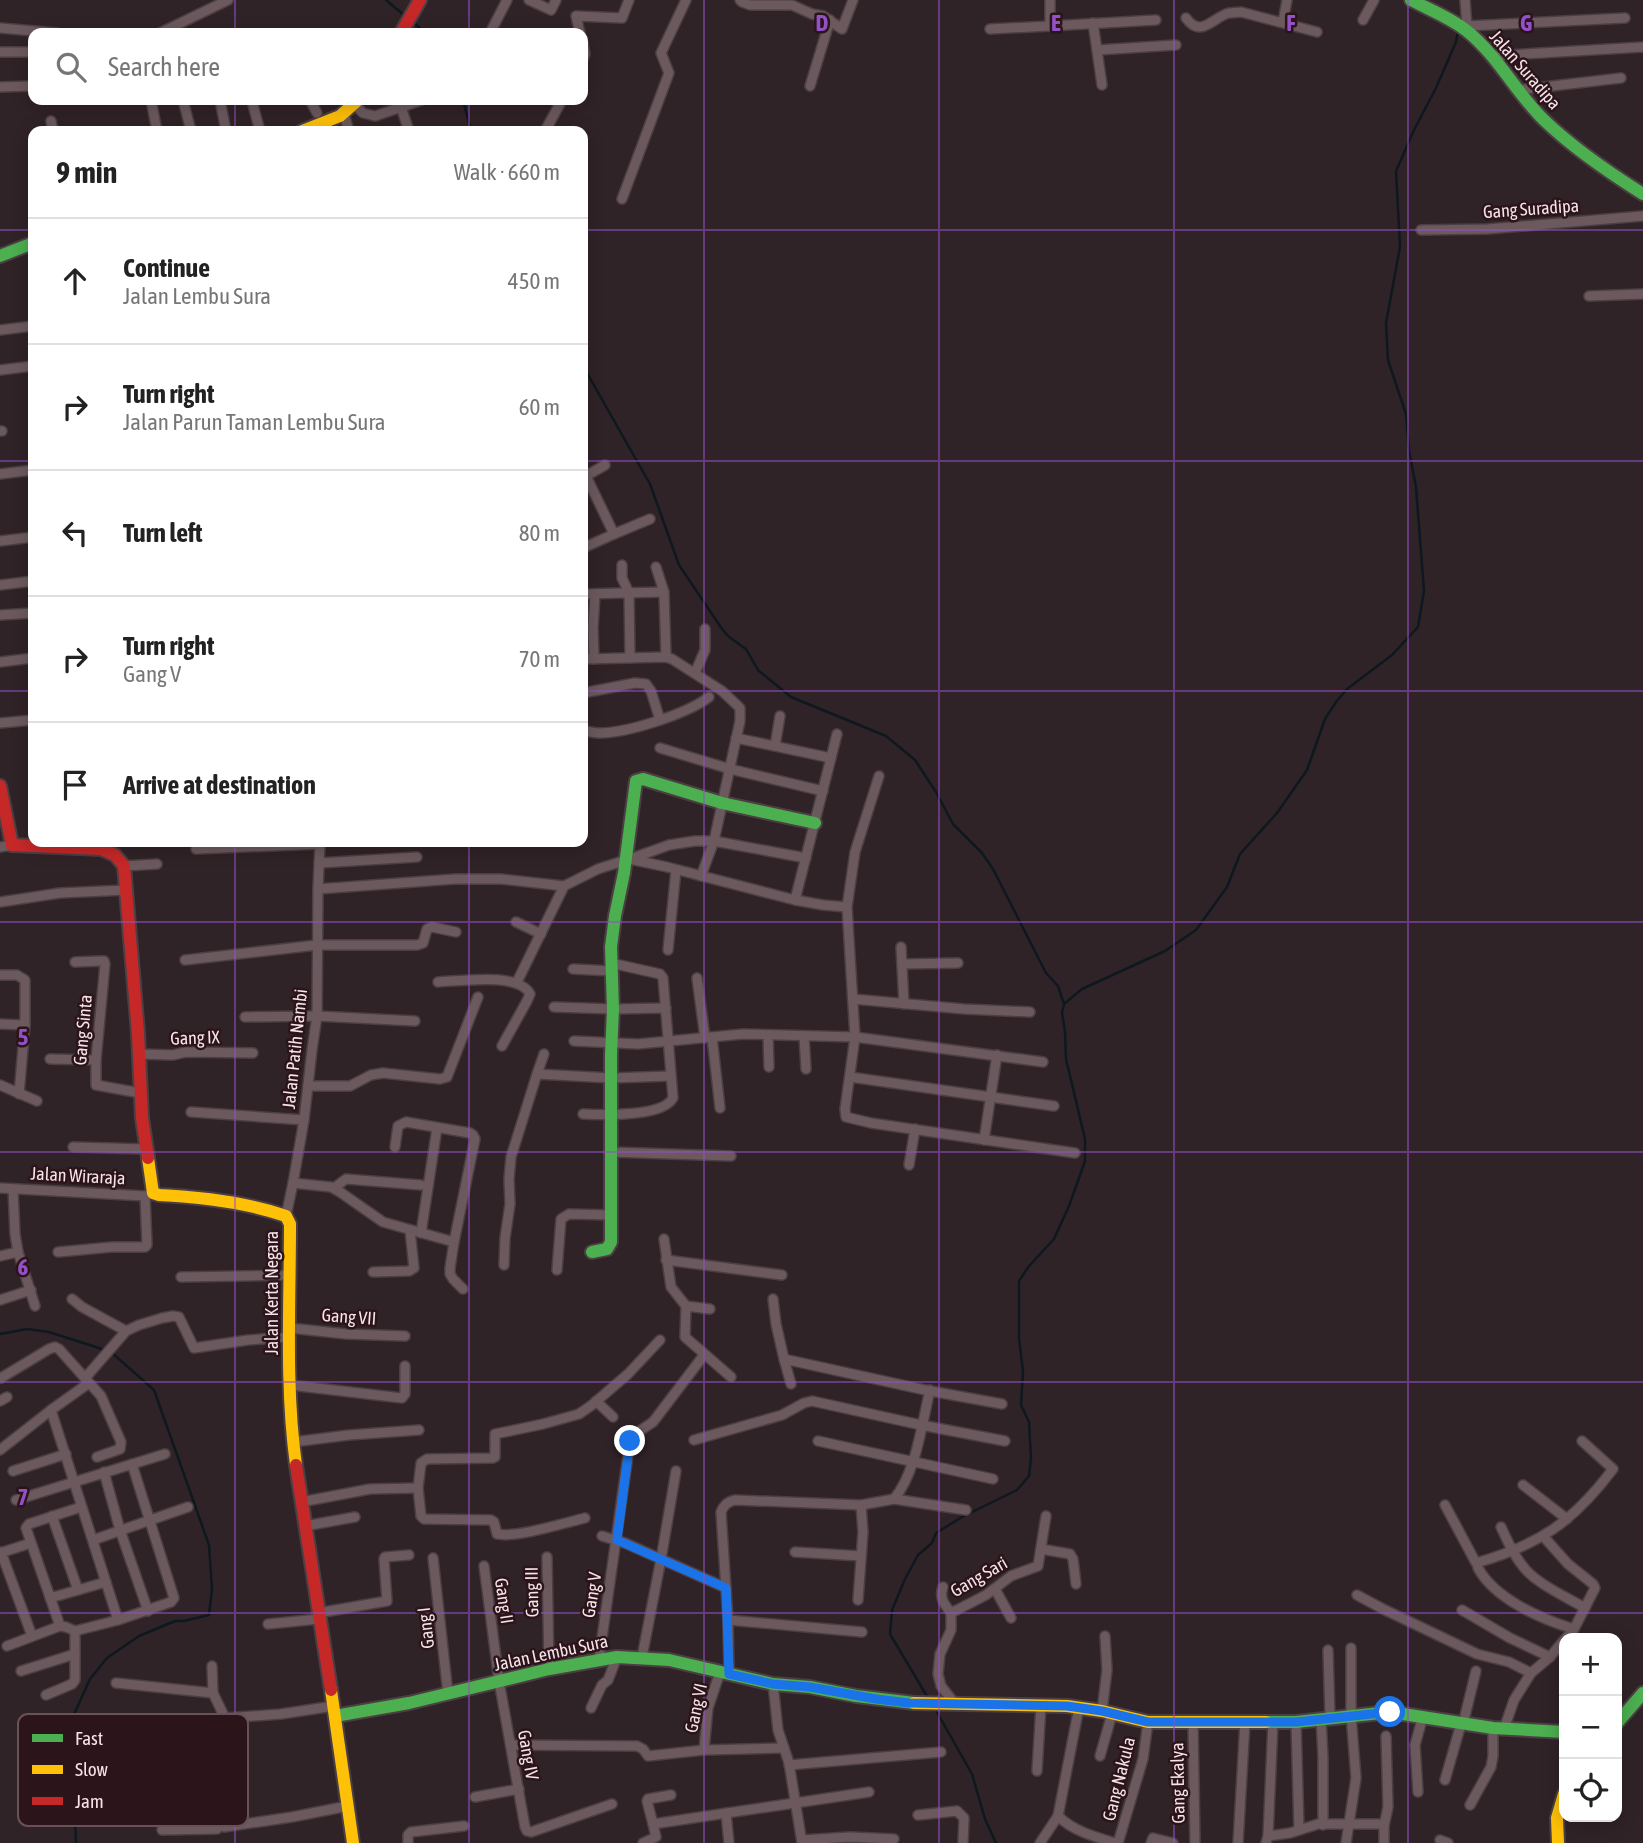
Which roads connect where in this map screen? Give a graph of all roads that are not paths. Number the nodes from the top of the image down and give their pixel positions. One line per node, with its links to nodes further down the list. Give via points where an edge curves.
1 (228, 0): 24 (street)
2 (420, 0): 25 (street)
3 (507, 0): 26 (street)
4 (528, 0): 5 (street, via 551,10)
5 (556, 0)
6 (629, 0): 27 (street, via 622,18 576,16)
7 (686, 0): 64 (street, via 661,53 669,73)
8 (740, 0): 17 (street, via 750,5 792,5)
9 (853, 0): 17 (street, via 842,29)
10 (1050, 0): 22 (street)
11 (1287, 0): 20 (street)
12 (1374, 0): 19 (street)
13 (1411, 0): 29 (street, Jalan Suradipa)
14 (1465, 0): 29 (street)
15 (1186, 18): 20 (street, via 1203,27 1241,12)
16 (1625, 19): 29 (street)
17 (831, 20): 41 (street)
18 (1156, 20): 21 (street)
19 (1363, 20)
20 (1283, 22): 31 (street)
21 (1093, 23): 22 (street); 34 (street)
22 (1050, 26): 28 (street)
23 (0, 28): 30 (street)
24 (170, 28)
25 (404, 28)
26 (493, 28)
27 (579, 28)
28 (990, 29)
29 (1467, 29): 37 (street, Jalan Suradipa)
30 (28, 30)
31 (1317, 32)
32 (1176, 45): 34 (street)
33 (1643, 47): 37 (street)
34 (1097, 50): 39 (street)
35 (0, 52): 36 (street)
36 (28, 52)
37 (1491, 55): 43 (street, Jalan Suradipa)
38 (1621, 78): 43 (street)
39 (1102, 85)
40 (28, 86): 42 (street)
41 (810, 86)
42 (0, 87)
43 (1517, 90): 63 (street, Jalan Suradipa, via 1569,140)
44 (152, 105): 56 (street)
45 (185, 105): 57 (street)
46 (220, 105): 58 (street)
47 (253, 105): 59 (street)
48 (311, 105): 55 (street)
49 (354, 105): 54 (street)
50 (359, 105): 53 (street, via 363,113 374,116)
51 (407, 105): 53 (street)
52 (559, 105): 62 (street)
53 (401, 107): 61 (street)
54 (344, 114): 55 (street); 60 (street)
55 (313, 125)
56 (156, 126)
57 (190, 126)
58 (225, 126)
59 (259, 126)
60 (348, 126)
61 (408, 126)
62 (548, 126)
63 (1643, 194)
64 (622, 199)
65 (1643, 216): 66 (street, Gang Suradipa)
66 (1422, 230)
67 (28, 245): 68 (street)
68 (0, 256)
69 (1643, 294): 70 (street)
70 (1589, 296)
71 (28, 327): 72 (street)
72 (0, 330)
73 (28, 367): 74 (street)
74 (0, 370)
75 (605, 465): 78 (street)
76 (28, 471): 77 (street)
77 (0, 474)
78 (588, 475)
79 (588, 485): 81 (street)
80 (650, 519): 81 (street)
81 (614, 534): 84 (street)
82 (28, 538): 83 (street)
83 (0, 541)
84 (588, 546)
85 (622, 565): 90 (street)
86 (656, 567): 89 (street)
87 (28, 582): 88 (street)
88 (0, 585)
89 (664, 592): 90 (street); 96 (street)
90 (629, 593): 92 (street); 97 (street)
91 (588, 594): 92 (street)
92 (595, 594): 100 (street)
93 (28, 613): 94 (street)
94 (0, 615)
95 (705, 629): 102 (street, via 705,650)
96 (666, 657): 97 (street); 102 (street)
97 (630, 658): 100 (street)
98 (28, 659): 101 (street)
99 (588, 659): 100 (street)
100 (594, 659)
101 (0, 662)
102 (695, 673): 111 (street, via 740,708)
103 (588, 692): 107 (street, via 646,684)
104 (709, 697): 107 (street)
105 (780, 716): 112 (street)
106 (28, 720): 108 (street)
107 (660, 720): 109 (street, via 612,732)
108 (0, 723)
109 (588, 732)
110 (837, 734): 114 (street)
111 (736, 738): 112 (street); 115 (street)
112 (775, 746): 114 (street)
113 (660, 748): 115 (street)
114 (831, 758): 118 (street)
115 (730, 769): 118 (street); 119 (street)
116 (879, 776): 141 (street, via 855,852)
117 (0, 786): 122 (street)
118 (823, 791): 120 (street)
119 (722, 803): 120 (street); 121 (street); 130 (street, via 638,780)
120 (815, 823): 129 (street)
121 (714, 841): 129 (street); 130 (street, via 668,845); 135 (street)
122 (6, 846): 123 (street)
123 (28, 847)
124 (38, 847): 133 (street, via 101,849 119,857)
125 (237, 847): 127 (street)
126 (320, 847): 131 (street, Jalan Patih Nambi)
127 (196, 849)
128 (417, 857): 131 (street)
129 (806, 858): 139 (street)
130 (627, 860): 134 (street); 136 (street); 152 (street)
131 (319, 863): 137 (street, Jalan Patih Nambi)
132 (158, 864): 133 (street)
133 (126, 866): 138 (street)
134 (676, 870): 135 (street); 147 (street)
135 (701, 876): 139 (street)
136 (564, 886): 137 (street, via 455,879); 144 (street)
137 (318, 889): 145 (street, Jalan Patih Nambi)
138 (126, 890): 140 (street); 179 (street)
139 (795, 900): 141 (street)
140 (0, 902)
141 (847, 907): 159 (street)
142 (516, 922): 144 (street)
143 (456, 932): 145 (street, via 432,927 418,946)
144 (541, 934): 157 (street)
145 (317, 945): 148 (street); 165 (street, Jalan Patih Nambi)
146 (901, 947): 151 (street)
147 (668, 950)
148 (185, 960)
149 (75, 962): 183 (street, Gang Sinta, via 105,964)
150 (958, 963): 151 (street)
151 (902, 964): 160 (street)
152 (611, 967): 153 (street); 162 (street, via 660,974); 163 (street)
153 (573, 969)
154 (0, 975): 169 (street, via 20,975 25,980)
155 (697, 978): 172 (street)
156 (438, 982): 157 (street)
157 (517, 982): 177 (street, via 530,994)
158 (478, 997): 192 (street, via 447,1077 383,1073 345,1087)
159 (853, 999): 160 (street); 173 (street)
160 (904, 1004): 164 (street)
161 (554, 1007): 163 (street)
162 (666, 1008): 163 (street); 175 (street)
163 (613, 1009): 176 (street)
164 (1030, 1012)
165 (317, 1016): 166 (street); 167 (street); 192 (street, Jalan Patih Nambi)
166 (245, 1017)
167 (415, 1021)
168 (0, 1024): 169 (street)
169 (25, 1025): 194 (street)
170 (768, 1035): 171 (street); 172 (street); 185 (street)
171 (804, 1036): 173 (street); 186 (street)
172 (708, 1037): 175 (street); 198 (street)
173 (855, 1037): 181 (street); 189 (street)
174 (574, 1041): 176 (street)
175 (668, 1042): 176 (street); 188 (street)
176 (611, 1044): 190 (street)
177 (502, 1046)
178 (253, 1053): 179 (street, Gang IX)
179 (139, 1054): 193 (street)
180 (544, 1054): 187 (street)
181 (997, 1055): 184 (street); 195 (street)
182 (50, 1059): 183 (street)
183 (96, 1060): 193 (street, Gang Sinta, via 96,1085)
184 (1043, 1062)
185 (769, 1067)
186 (806, 1069)
187 (537, 1074): 190 (street); 230 (street, via 511,1157)
188 (671, 1076): 190 (street); 201 (street, via 673,1098 667,1106)
189 (850, 1077): 195 (street); 204 (street, via 845,1117)
190 (611, 1078): 201 (street)
191 (0, 1085): 194 (street)
192 (308, 1086): 202 (street, Jalan Patih Nambi)
193 (140, 1093): 208 (street)
194 (19, 1094): 196 (street)
195 (990, 1097): 197 (street); 205 (street)
196 (37, 1101)
197 (1054, 1106)
198 (720, 1108)
199 (191, 1112): 202 (street)
200 (583, 1114): 201 (street)
201 (611, 1115): 209 (street)
202 (304, 1120): 213 (street, Jalan Patih Nambi)
203 (437, 1128): 207 (street, via 402,1123); 222 (street); 224 (street, via 470,1133 475,1138)
204 (915, 1129): 205 (street); 212 (street)
205 (984, 1140): 210 (street)
206 (73, 1147): 208 (street)
207 (395, 1147)
208 (146, 1149): 218 (street)
209 (611, 1152): 211 (street); 219 (street)
210 (1074, 1153)
211 (731, 1156)
212 (909, 1166)
213 (293, 1183): 216 (street); 220 (street, Jalan Patih Nambi)
214 (421, 1185): 216 (street, via 346,1179)
215 (0, 1188): 217 (street, Jalan Wiraraja)
216 (334, 1188): 221 (street, via 383,1223)
217 (13, 1189): 218 (street, Jalan Wiraraja); 225 (street)
218 (149, 1194): 220 (street, Jalan Kerta Negara, via 240,1204); 226 (street, via 145,1247)
219 (611, 1215): 227 (street, via 609,1248); 231 (street, via 569,1214 561,1219)
220 (286, 1216): 233 (street, Jalan Kerta Negara, via 291,1227)
221 (410, 1230): 222 (street); 232 (street, via 414,1268)
222 (421, 1233): 224 (street)
223 (664, 1239): 229 (street)
224 (454, 1242): 236 (street, via 450,1274)
225 (18, 1251): 228 (street); 237 (street)
226 (58, 1251)
227 (592, 1252)
228 (0, 1256)
229 (666, 1260): 234 (street); 242 (street, via 671,1287)
230 (504, 1265)
231 (557, 1270)
232 (373, 1272)
233 (291, 1275): 235 (street); 245 (street, Jalan Kerta Negara)
234 (782, 1275)
235 (181, 1277)
236 (463, 1289)
237 (31, 1290): 240 (street); 241 (street)
238 (72, 1299): 244 (street)
239 (773, 1299): 249 (street)
240 (0, 1300)
241 (35, 1306)
242 (686, 1306): 243 (street); 248 (street, via 685,1337)
243 (710, 1309)
244 (126, 1331): 245 (street, via 180,1317 196,1349); 253 (street)
245 (290, 1333): 246 (street, Gang VII); 255 (street, Jalan Kerta Negara)
246 (405, 1336)
247 (660, 1340): 257 (street)
248 (704, 1355): 251 (street); 301 (street, Gang V, via 653,1422 632,1437)
249 (784, 1359): 254 (street); 256 (street)
250 (405, 1366): 255 (street, via 402,1398)
251 (730, 1377)
252 (1, 1378): 253 (street, via 55,1347)
253 (88, 1380): 259 (street); 271 (street, via 105,1403 121,1444 120,1449)
254 (791, 1384)
255 (290, 1385): 267 (street, Jalan Kerta Negara)
256 (930, 1391): 258 (street); 261 (street)
257 (596, 1401): 260 (street); 280 (street, via 571,1417 495,1434 493,1458 423,1461)
258 (1002, 1404)
259 (51, 1410): 268 (street); 269 (street)
260 (613, 1417)
261 (921, 1425): 263 (street, via 812,1401 782,1415); 265 (street); 272 (street)
262 (419, 1430): 267 (street)
263 (694, 1440)
264 (818, 1441): 272 (street)
265 (1005, 1441)
266 (1582, 1441): 293 (street, via 1613,1469)
267 (293, 1443): 283 (street, Jalan Kerta Negara)
268 (0, 1450)
269 (66, 1454): 274 (street); 278 (street)
270 (165, 1454): 273 (street)
271 (97, 1457)
272 (912, 1461): 277 (street); 281 (street)
273 (132, 1464): 276 (street); 294 (street)
274 (13, 1471)
275 (676, 1471): 311 (street)
276 (104, 1472): 278 (street); 297 (street)
277 (993, 1479)
278 (74, 1482): 282 (street); 286 (street)
279 (1523, 1485): 293 (street)
280 (418, 1488): 283 (street, via 370,1489); 292 (street, via 424,1519 491,1520 500,1535)
281 (894, 1499): 284 (street); 288 (street)
282 (16, 1500)
283 (301, 1502): 295 (street, Jalan Kerta Negara)
284 (861, 1505): 309 (street); 317 (street, Gang VI, via 729,1502 721,1512)
285 (1445, 1505): 305 (street, via 1476,1563)
286 (81, 1507): 289 (street); 300 (street)
287 (188, 1507): 294 (street)
288 (966, 1510)
289 (52, 1516): 302 (street, via 27,1526); 319 (street)
290 (1046, 1516): 303 (street)
291 (355, 1517): 295 (street)
292 (585, 1518)
293 (1567, 1519): 299 (street)
294 (149, 1520): 297 (street); 325 (street, via 174,1598)
295 (305, 1525): 327 (street, Jalan Kerta Negara)
296 (1501, 1527): 305 (street)
297 (120, 1530): 300 (street); 325 (street)
298 (602, 1536): 301 (street)
299 (1542, 1536): 305 (street); 323 (street, via 1594,1586)
300 (93, 1540): 314 (street)
301 (617, 1540): 311 (street); 347 (street, Gang V)
302 (31, 1543): 306 (street); 321 (street)
303 (1041, 1549): 315 (street, via 1070,1554); 318 (street, Gang Sari, via 1038,1566 1011,1576)
304 (795, 1552): 309 (street)
305 (1513, 1552): 323 (street, via 1523,1568)
306 (1, 1553): 337 (street)
307 (408, 1555): 327 (street, via 384,1559 387,1601)
308 (547, 1556): 349 (street, Gang III)
309 (861, 1556): 322 (street)
310 (433, 1559): 359 (street, Gang I)
311 (661, 1559): 317 (street); 345 (street)
312 (484, 1566): 354 (street, Gang II)
313 (1478, 1567): 333 (street, via 1490,1585 1509,1599)
314 (106, 1582): 319 (street); 329 (street)
315 (1076, 1584)
316 (943, 1587): 326 (street, via 942,1599)
317 (726, 1588): 330 (street, Gang VI)
318 (995, 1589): 326 (street, Gang Sari); 328 (street)
319 (78, 1590): 321 (street)
320 (1357, 1595): 353 (street, via 1477,1654)
321 (50, 1598): 332 (street)
322 (858, 1600)
323 (1585, 1608): 333 (street)
324 (1462, 1610): 346 (street)
325 (148, 1611): 329 (street)
326 (951, 1613): 361 (street, Gang Sari, via 951,1630 940,1654 938,1674)
327 (319, 1616): 331 (street); 365 (street, Jalan Kerta Negara)
328 (1011, 1618)
329 (118, 1620): 334 (street)
330 (728, 1620): 335 (street); 352 (street, Gang VI)
331 (268, 1624)
332 (60, 1626): 334 (street); 337 (street)
333 (1573, 1629): 336 (street)
334 (75, 1631): 343 (street)
335 (862, 1632)
336 (1570, 1633)
337 (32, 1636): 339 (street)
338 (1105, 1636): 366 (street)
339 (7, 1646)
340 (1559, 1646): 346 (street)
341 (1351, 1648): 368 (street)
342 (1328, 1650): 372 (street)
343 (75, 1654): 350 (street); 360 (street, via 75,1680)
344 (617, 1657): 345 (street, Jalan Lembu Sura); 347 (street, Jalan Lembu Sura); 364 (street)
345 (642, 1657): 352 (street, Jalan Lembu Sura)
346 (1549, 1657): 353 (street)
347 (598, 1659): 349 (street, Jalan Lembu Sura)
348 (212, 1666): 357 (street)
349 (549, 1669): 354 (street, Jalan Lembu Sura)
350 (21, 1671)
351 (1476, 1671): 378 (street)
352 (725, 1673): 356 (street, Jalan Lembu Sura); 384 (street, Gang VI, via 708,1709)
353 (1531, 1673): 379 (street)
354 (499, 1681): 359 (street, Jalan Lembu Sura); 382 (street, Gang IV)
355 (116, 1683): 357 (street)
356 (773, 1684): 361 (street, Jalan Lembu Sura, via 909,1703); 383 (street)
357 (213, 1693): 367 (street)
358 (1643, 1693): 371 (street)
359 (449, 1694): 365 (street, Jalan Lembu Sura, via 368,1711)
360 (46, 1695)
361 (952, 1704): 362 (street, Jalan Lembu Sura)
362 (1041, 1705): 363 (street, Jalan Lembu Sura); 388 (street)
363 (1079, 1707): 366 (street, Jalan Lembu Sura); 402 (street)
364 (591, 1708)
365 (334, 1711): 369 (street); 398 (street, Jalan Kerta Negara)
366 (1107, 1712): 373 (street, Jalan Lembu Sura); 386 (street)
367 (223, 1714)
368 (1351, 1714): 370 (street, Jalan Lembu Sura); 372 (street, Jalan Lembu Sura); 406 (street, via 1356,1778)
369 (248, 1716)
370 (1423, 1716): 378 (street, Jalan Lembu Sura); 392 (street, via 1415,1745)
371 (1622, 1717)
372 (1326, 1718): 377 (street, Jalan Lembu Sura); 405 (street)
373 (1148, 1722): 374 (street, Jalan Lembu Sura); 426 (street, Gang Nakula, via 1143,1759)
374 (1193, 1722): 375 (street, Jalan Lembu Sura); 429 (street, Gang Ekalya)
375 (1245, 1722): 376 (street, Jalan Lembu Sura); 430 (street)
376 (1273, 1722): 377 (street, Jalan Lembu Sura); 416 (street)
377 (1296, 1722): 413 (street)
378 (1462, 1724): 379 (street, Jalan Lembu Sura); 389 (street)
379 (1499, 1728): 380 (street, Jalan Lembu Sura); 397 (street, via 1491,1767)
380 (1559, 1732)
381 (1386, 1736): 410 (street, via 1388,1807)
382 (511, 1745): 384 (street, via 637,1746 648,1756); 390 (street, Gang IV)
383 (784, 1748): 384 (street); 387 (street)
384 (704, 1750)
385 (941, 1752): 387 (street)
386 (1100, 1756)
387 (789, 1765): 395 (street)
388 (1037, 1771)
389 (1445, 1780)
390 (519, 1789): 394 (street); 396 (street, Gang IV, via 529,1832)
391 (869, 1791): 395 (street)
392 (1418, 1792)
393 (671, 1795): 404 (street, via 648,1799)
394 (475, 1797)
395 (795, 1802): 400 (street); 418 (street)
396 (612, 1804)
397 (1470, 1805)
398 (348, 1806): 403 (street); 419 (street, Jalan Kerta Negara)
399 (1559, 1806): 433 (street)
400 (726, 1813): 404 (street); 422 (street)
401 (918, 1815): 423 (street, via 957,1811 964,1818)
402 (1058, 1816): 414 (street); 424 (street)
403 (248, 1823)
404 (653, 1824): 417 (street)
405 (1323, 1825): 406 (street); 413 (street)
406 (1349, 1825): 410 (street); 431 (street)
407 (217, 1826): 412 (street)
408 (231, 1826): 411 (street)
409 (464, 1826): 420 (street, via 411,1832)
410 (1384, 1826): 432 (street)
411 (224, 1827)
412 (162, 1830)
413 (1299, 1830): 416 (street)
414 (1085, 1833): 425 (street); 426 (street)
415 (894, 1839): 418 (street)
416 (1267, 1839)
417 (657, 1840): 421 (street)
418 (802, 1841)
419 (353, 1843)
420 (408, 1843)
421 (643, 1843)
422 (729, 1843)
423 (963, 1843)
424 (1040, 1843)
425 (1079, 1843)
426 (1116, 1843)
427 (1151, 1843): 428 (street, via 1153,1838)
428 (1173, 1843)
429 (1195, 1843)
430 (1238, 1843)
431 (1346, 1843)
432 (1384, 1843)
433 (1558, 1843)

